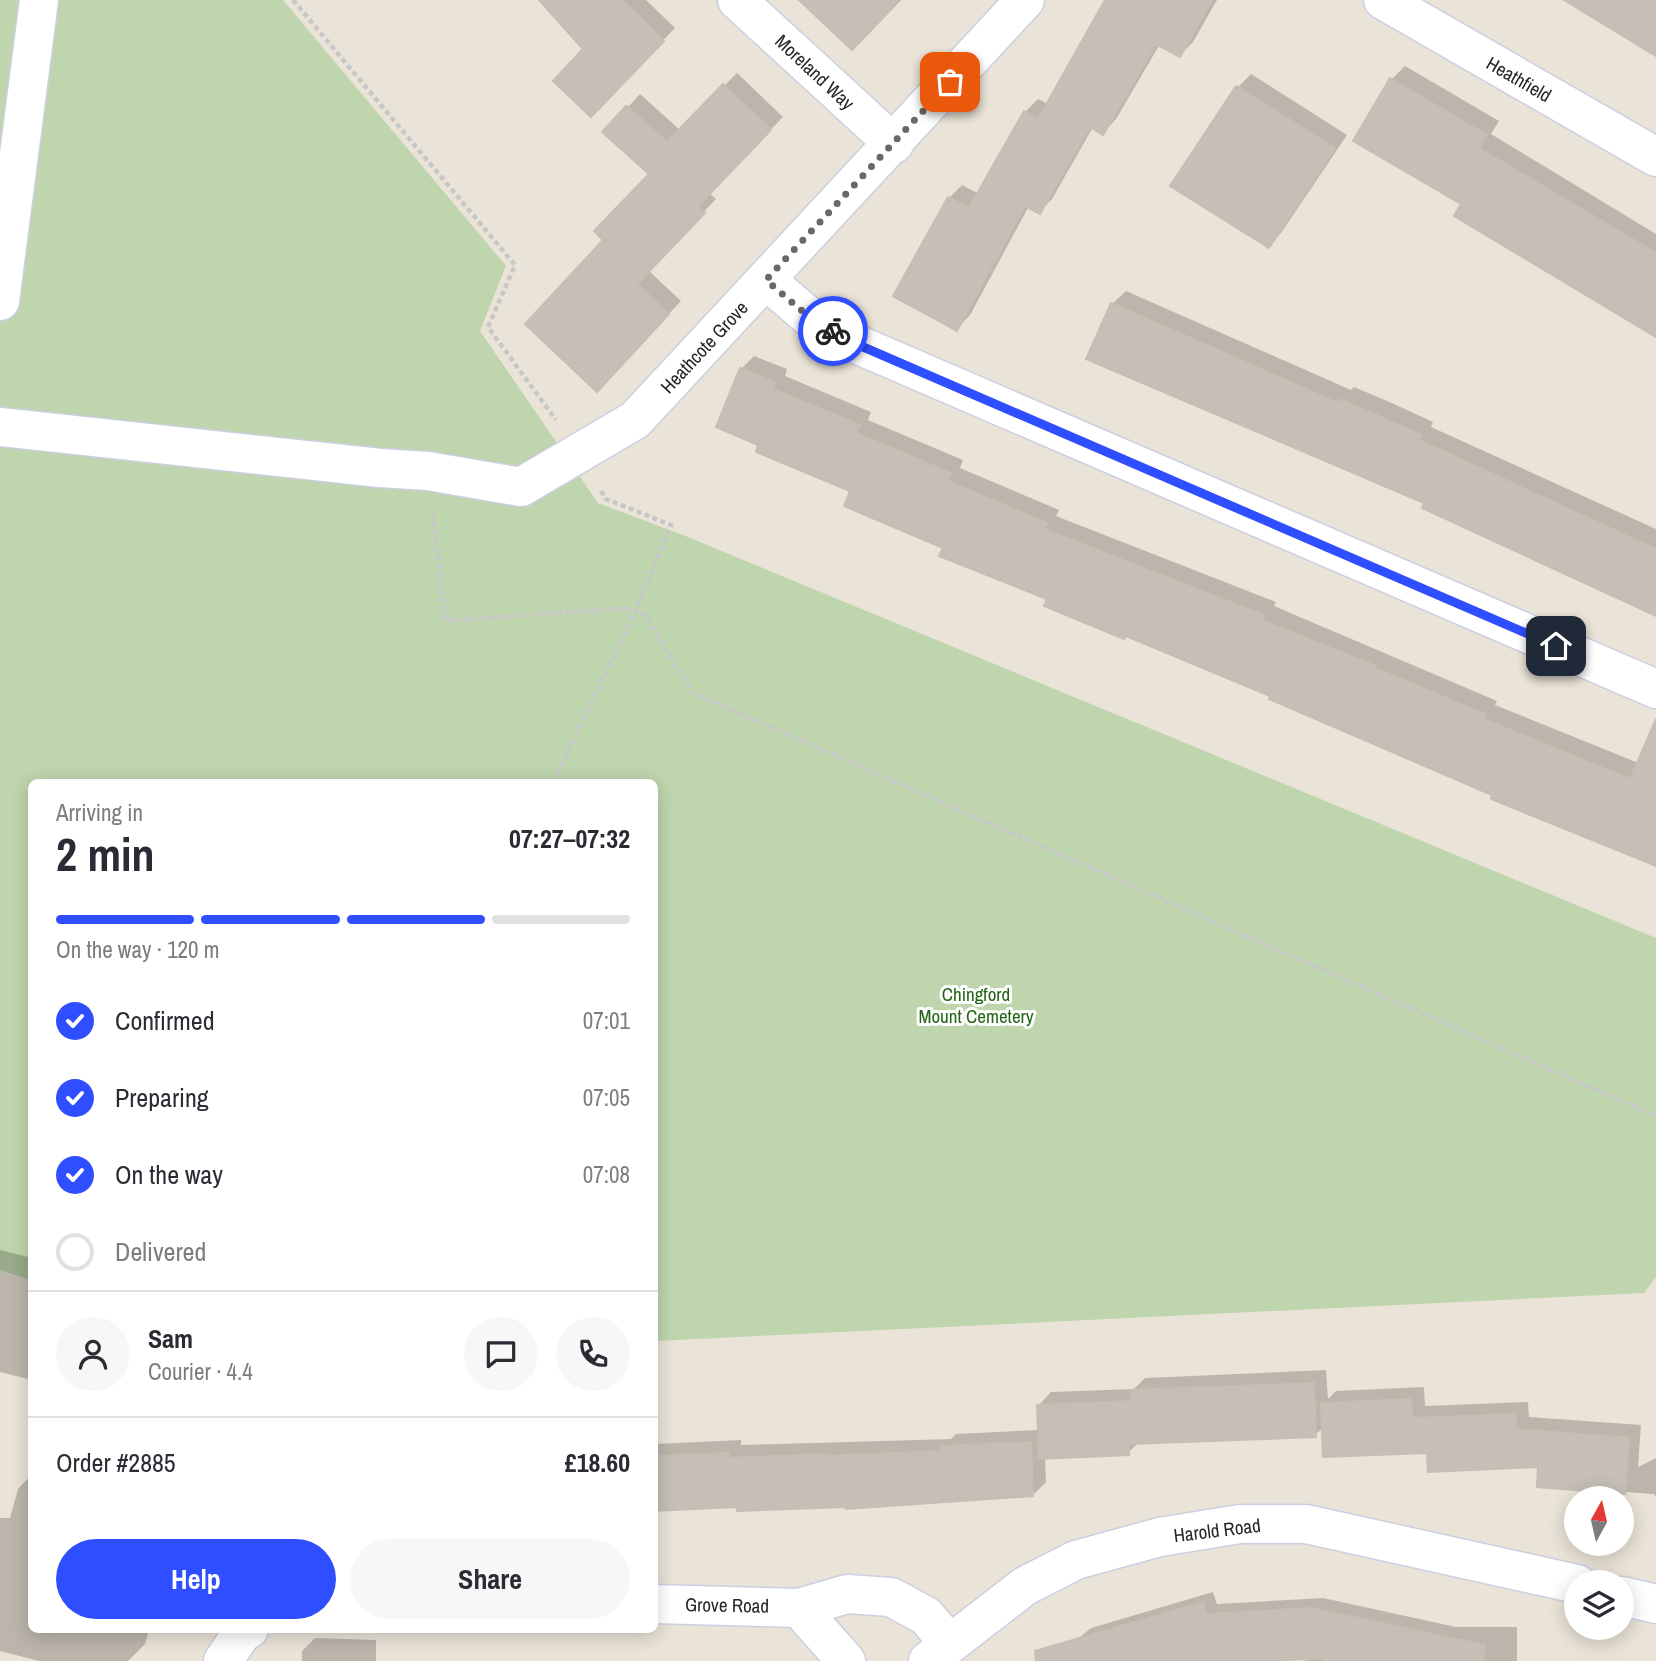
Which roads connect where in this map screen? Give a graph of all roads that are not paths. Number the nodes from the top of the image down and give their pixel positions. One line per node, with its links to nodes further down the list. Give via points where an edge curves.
1 (38, 0): 8 (street)
2 (737, 0): 5 (street, Moreland Way)
3 (1025, 0): 5 (street, Heathcote Grove)
4 (1383, 0): 6 (street, Heathfield)
5 (894, 144): 7 (street, Heathcote Grove)
6 (1656, 157)
7 (766, 280): 9 (street, Heathcote Grove, via 635,420 521,487 428,471); 10 (street, via 808,316 854,343)
8 (0, 301)
9 (0, 427)
10 (1656, 689)
11 (1564, 1581): 17 (street, Harold Road, via 1306,1524 1240,1524 1160,1537 1076,1560 1025,1586)
12 (1634, 1599): 14 (street)
13 (658, 1604): 15 (street, Grove Road)
14 (1656, 1604)
15 (799, 1608): 17 (street, Grove Road, via 847,1594 891,1597 926,1616); 19 (street)
16 (242, 1633): 18 (street)
17 (938, 1652)
18 (223, 1661)
19 (846, 1661)

